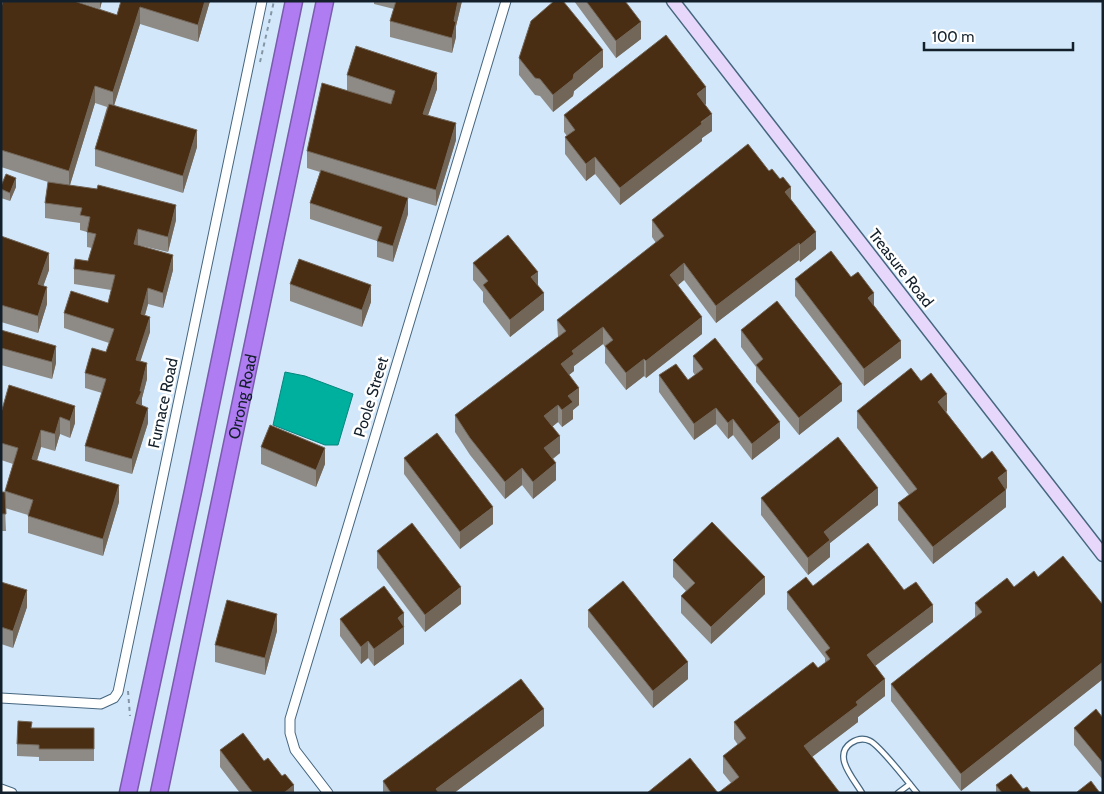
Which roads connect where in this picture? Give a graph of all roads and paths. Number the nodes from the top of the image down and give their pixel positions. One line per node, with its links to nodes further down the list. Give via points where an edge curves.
1 (262, 1): 10 (street, Furnace Road, via 118,692 114,698 101,704)
2 (274, 1): 7 (path)
3 (294, 1): 16 (highway, Orrong Road)
4 (324, 1): 14 (highway, Orrong Road)
5 (506, 1): 17 (street, Poole Street, via 290,719 290,733 296,750)
6 (673, 1): 8 (street, Treasure Road)
7 (260, 63)
8 (1103, 555)
9 (128, 688): 11 (path)
10 (1, 698)
11 (130, 721)
12 (910, 784): 18 (lane, via 876,745 858,740 844,748 842,755); 19 (lane); 20 (lane)
13 (1, 789): 15 (street)
14 (161, 789)
15 (12, 793)
16 (128, 793)
17 (328, 793)
18 (862, 793)
19 (898, 793)
20 (917, 793)

